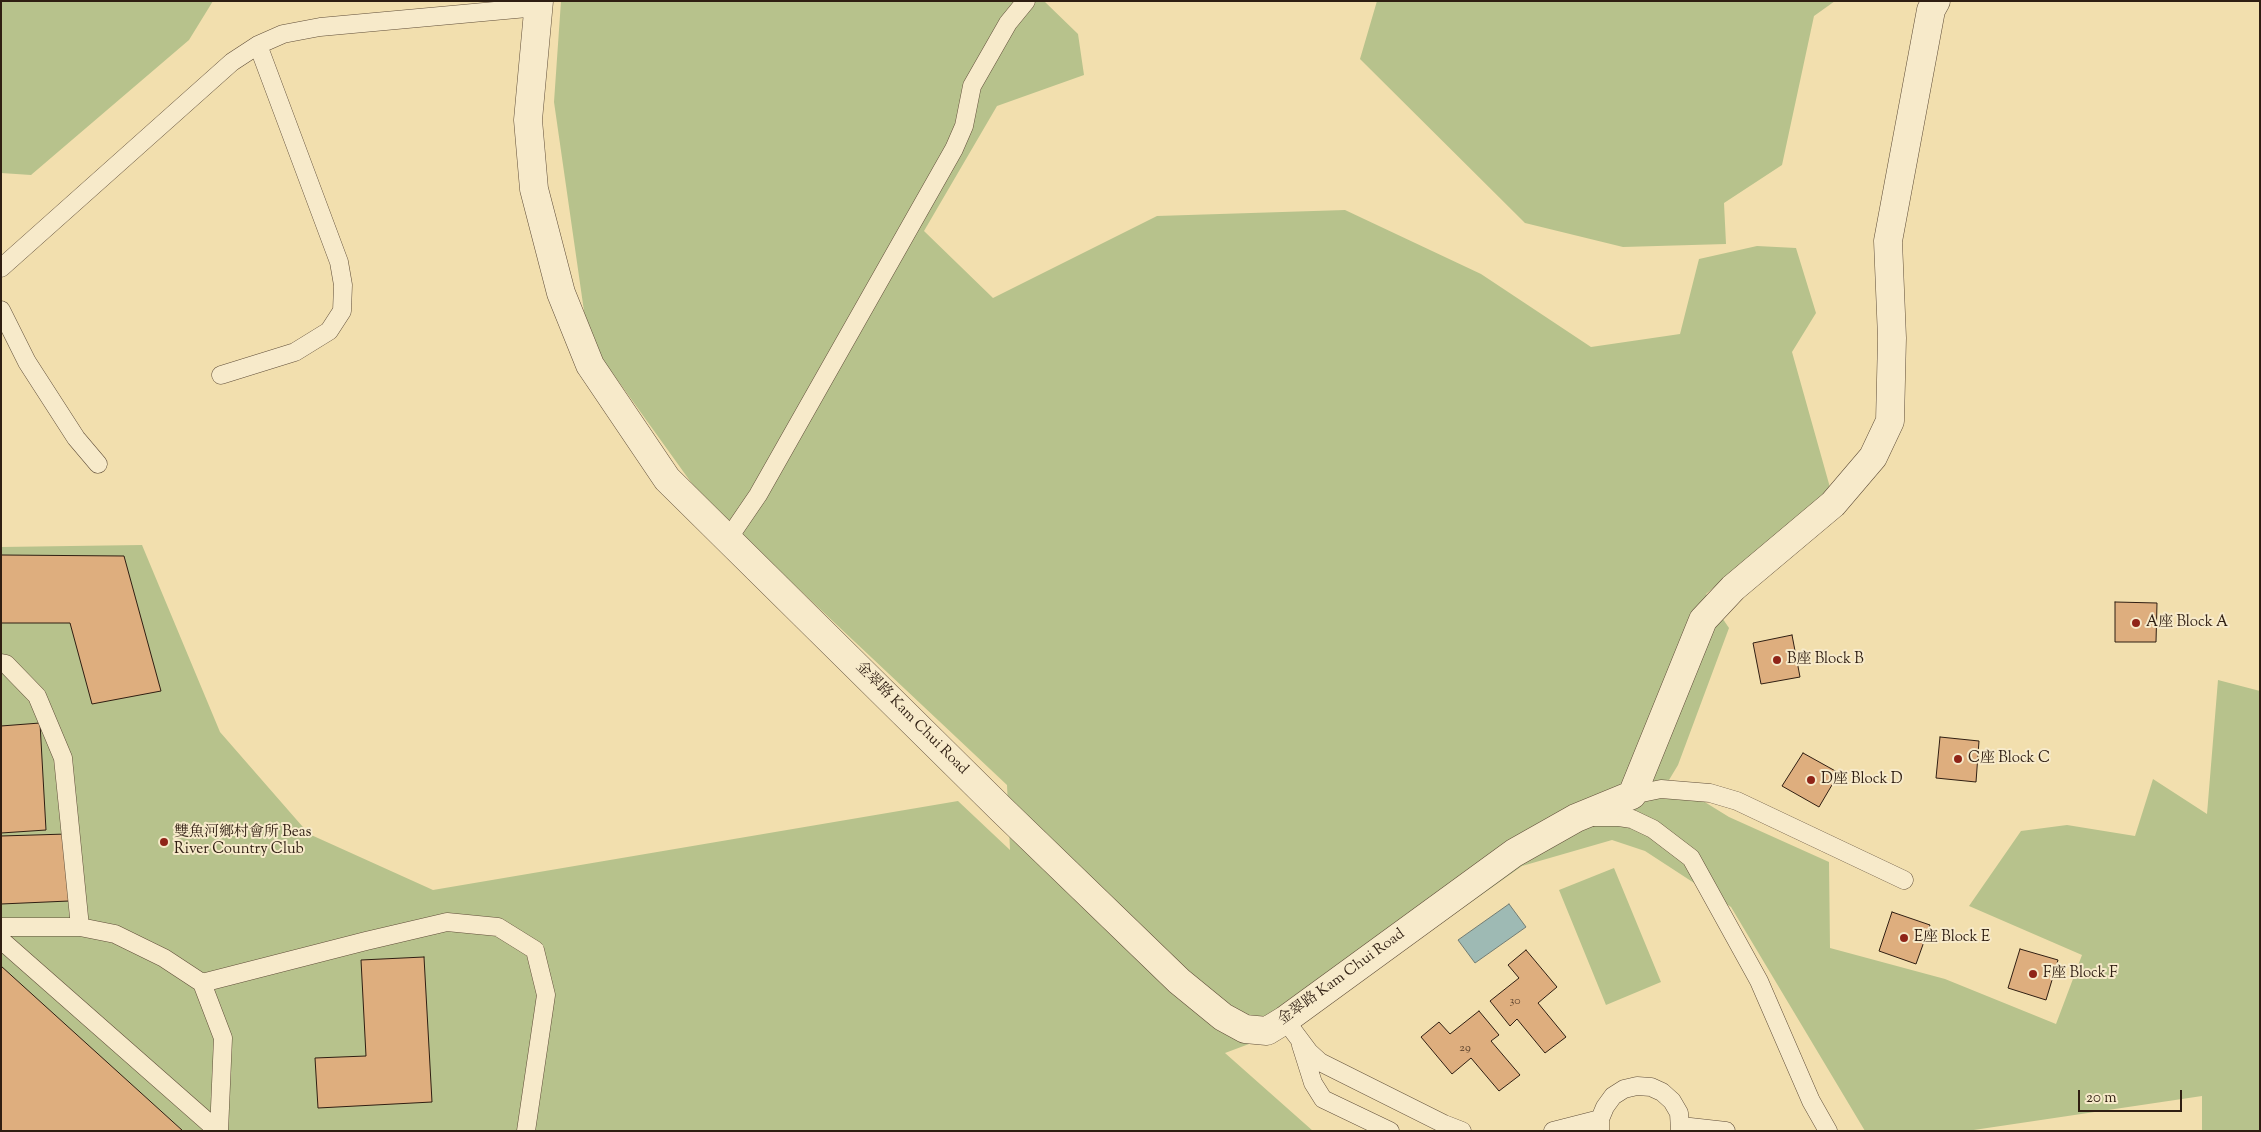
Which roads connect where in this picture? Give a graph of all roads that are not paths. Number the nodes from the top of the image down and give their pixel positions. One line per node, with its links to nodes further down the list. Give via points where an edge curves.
1 (1026, 1): 9 (lane, via 1008,23 972,86 964,126 954,149 758,495)
2 (1936, 1): 11 (street, via 1930,10 1888,241 1892,338 1890,421 1873,457 1833,504 1733,588 1703,620)
3 (539, 4): 4 (lane, via 320,27 283,34); 9 (street, 金翠路 Kam Chui Road, via 528,120 534,189 561,293 590,365 636,435 667,479)
4 (258, 45): 5 (lane, via 232,62); 7 (lane, via 339,262 343,285 342,311 328,331 295,352)
5 (1, 268)
6 (1, 310): 8 (lane, via 32,369 76,438)
7 (221, 376)
8 (98, 464)
9 (728, 540): 18 (street, 金翠路 Kam Chui Road, via 1179,981 1223,1017 1244,1029)
10 (1, 663): 15 (lane, via 6,664 37,696 63,758)
11 (1632, 795): 12 (street, 金翠路 Kam Chui Road); 13 (lane, via 1661,789 1710,793 1737,801)
12 (1576, 818): 18 (street, 金翠路 Kam Chui Road, via 1514,853); 28 (lane, via 1619,817 1632,820 1653,829 1691,858 1758,981 1810,1101)
13 (1904, 880)
14 (1, 927): 15 (lane)
15 (80, 927): 17 (lane, via 115,934 164,958)
16 (1, 940): 22 (lane)
17 (202, 983): 22 (lane, via 223,1038); 23 (lane, via 448,922 498,928 535,950 546,996)
18 (1292, 1029): 19 (lane, via 1320,1062); 24 (lane, via 1313,1084 1323,1100)
19 (1434, 1125): 25 (lane)
20 (1600, 1125): 21 (lane, via 1604,1107 1613,1096 1637,1086 1651,1087 1668,1097 1679,1113); 26 (lane)
21 (1681, 1128): 27 (lane)
22 (219, 1131)
23 (526, 1131)
24 (1390, 1131)
25 (1462, 1131)
26 (1553, 1131)
27 (1726, 1131)
28 (1828, 1131)

